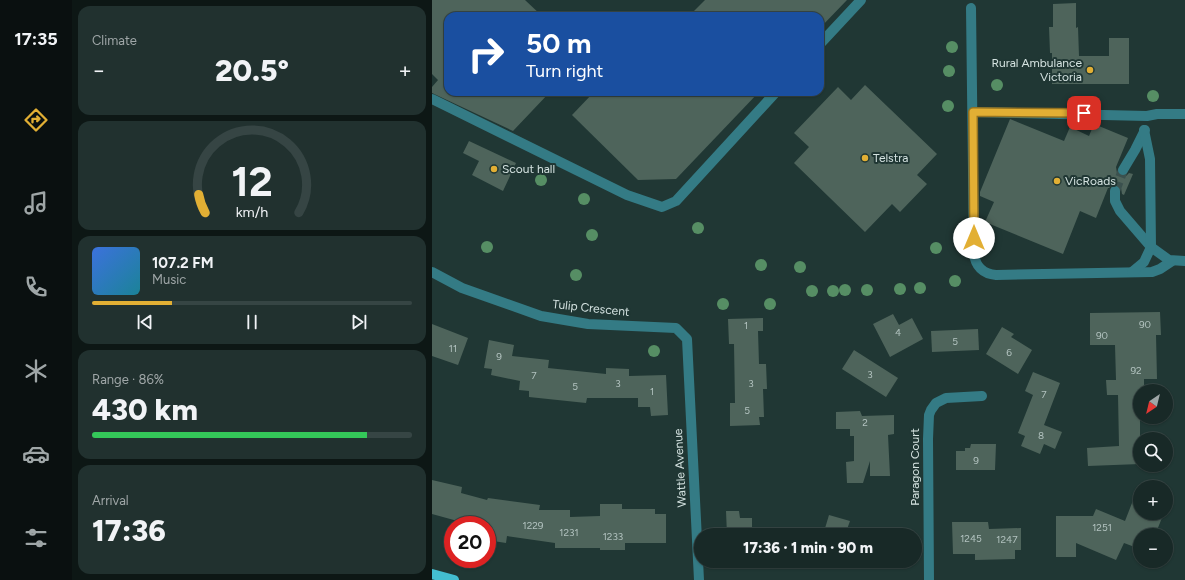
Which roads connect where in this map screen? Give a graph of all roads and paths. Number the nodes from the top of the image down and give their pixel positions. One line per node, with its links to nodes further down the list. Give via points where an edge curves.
1 (861, 0): 3 (street)
2 (971, 8): 6 (street)
3 (824, 40)
4 (772, 96): 5 (street, via 676,201 662,207 627,195)
5 (432, 99)
6 (973, 112): 8 (street); 16 (street, via 974,253 980,269 987,274 996,275)
7 (1185, 114): 8 (street)
8 (1146, 116): 9 (street)
9 (1144, 130): 10 (street); 12 (street, via 1150,159)
10 (1123, 170)
11 (1115, 191): 12 (street, via 1115,201 1120,211)
12 (1151, 246): 13 (street, via 1160,255); 16 (street, via 1144,262)
13 (1172, 260): 14 (street); 16 (street, via 1156,271)
14 (1185, 261)
15 (432, 272): 17 (street, Tulip Crescent, via 462,288 541,316 588,324 676,328 687,340)
16 (1132, 272)
17 (687, 355): 21 (street, Wattle Avenue)
18 (982, 396): 22 (street, Paragon Court, via 946,398 934,406 929,415)
19 (432, 574): 20 (main road)
20 (454, 580)
21 (699, 580)
22 (929, 580)

